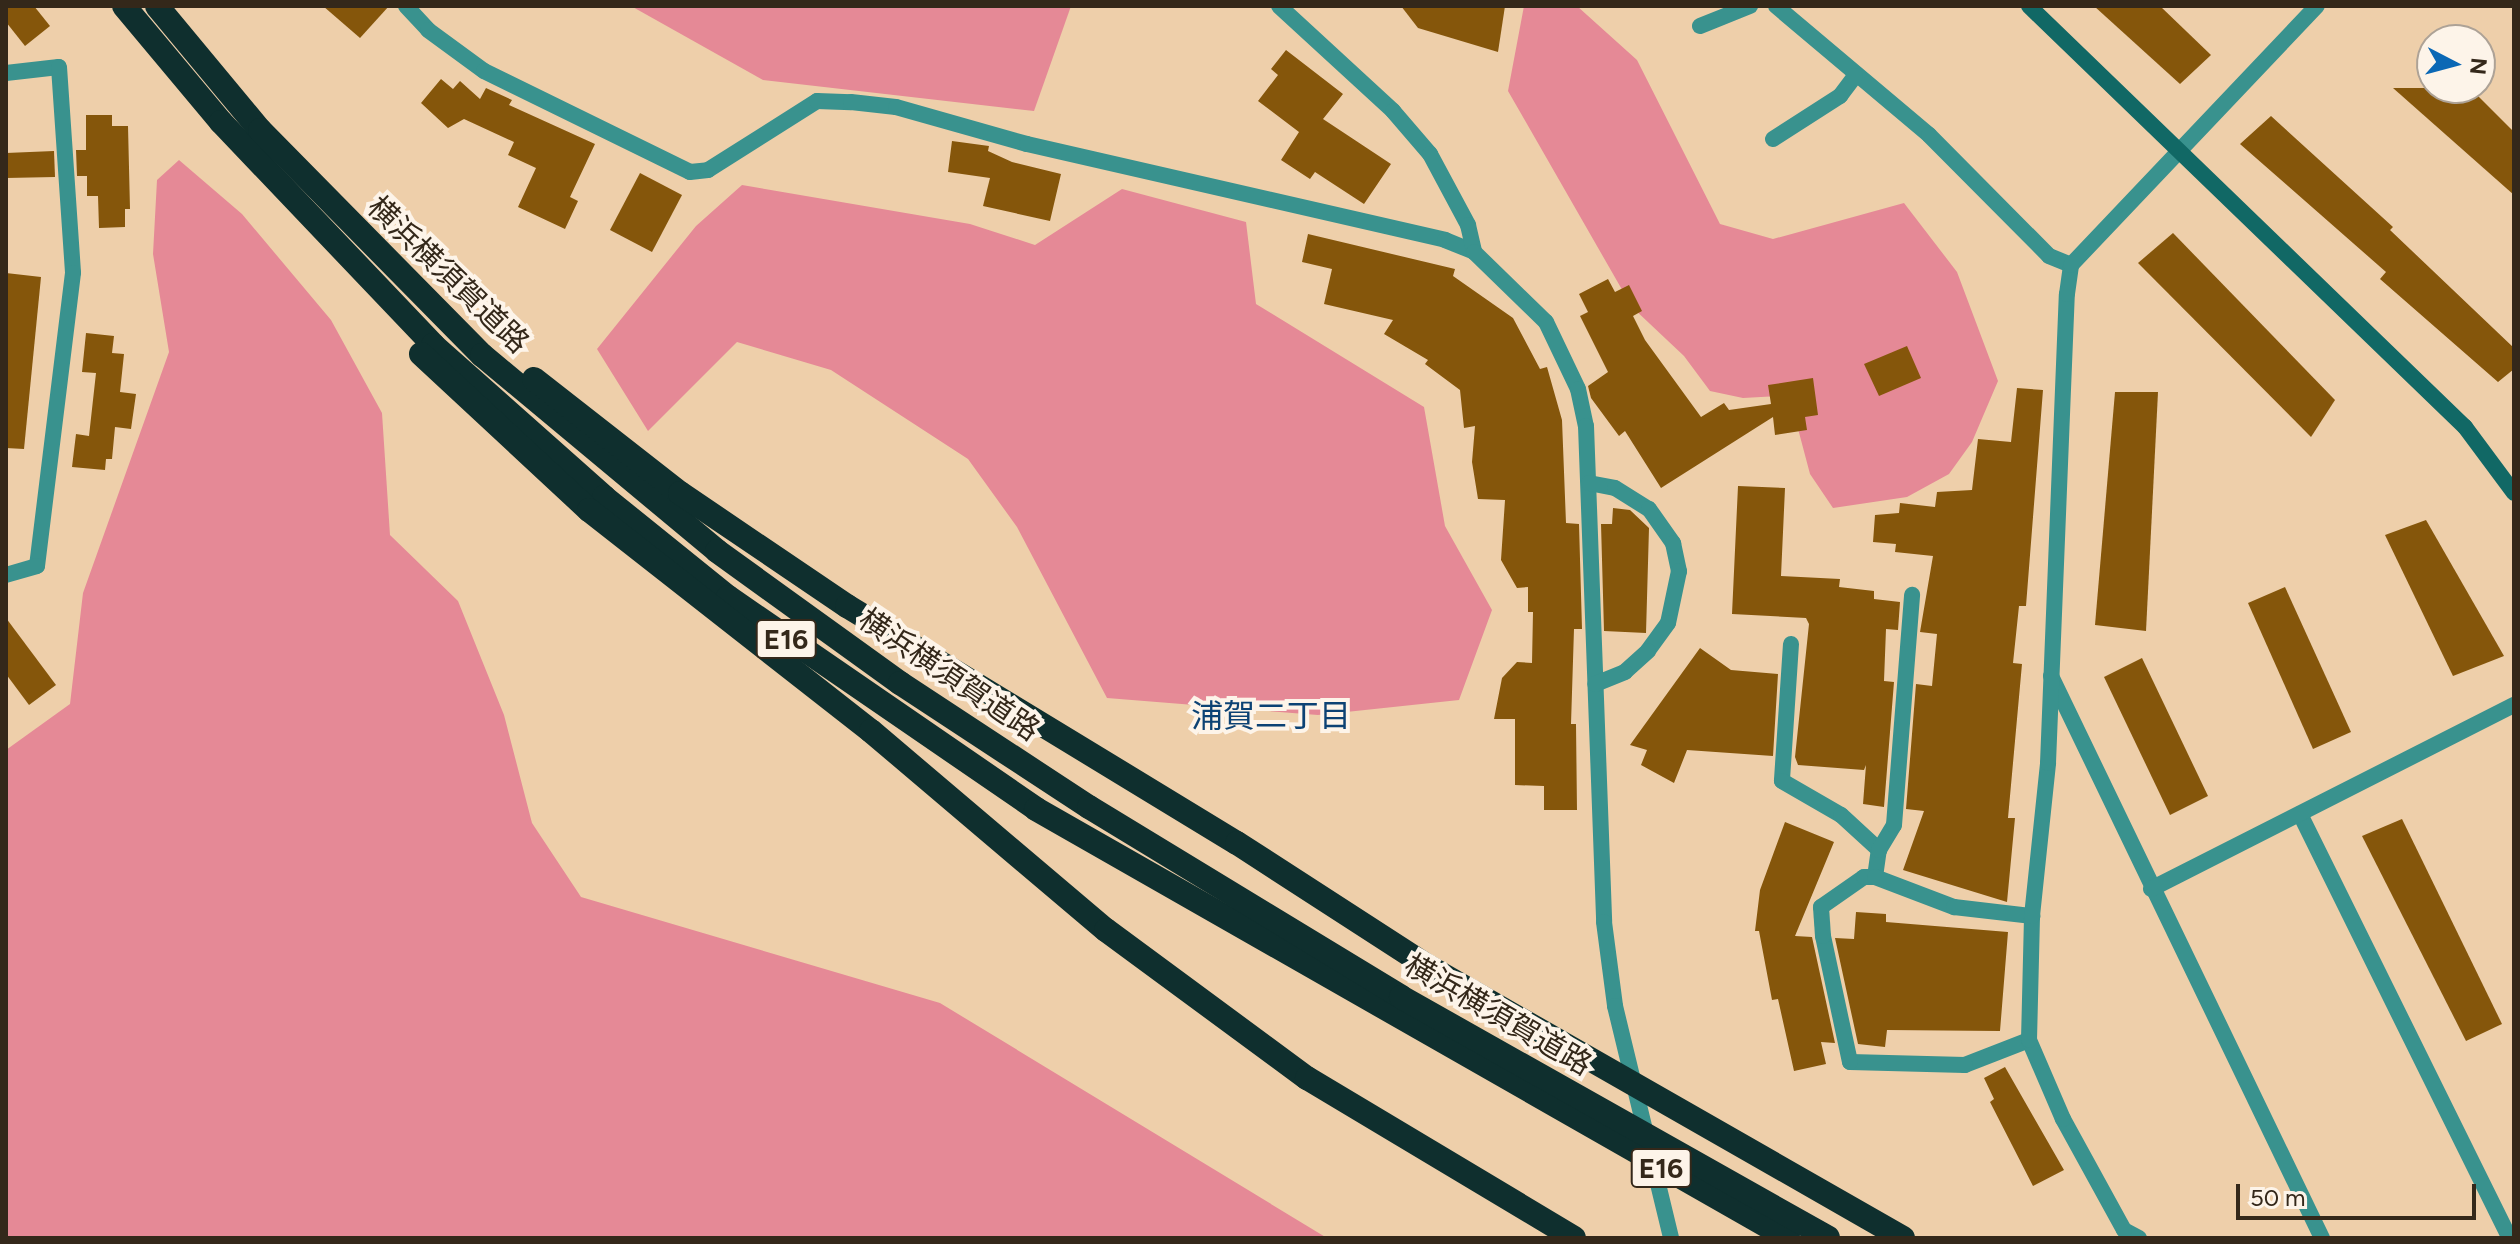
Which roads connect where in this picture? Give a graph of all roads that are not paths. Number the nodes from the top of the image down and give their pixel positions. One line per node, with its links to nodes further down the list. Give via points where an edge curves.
1 (124, 6): 12 (highway, 横浜横須賀道路 / E16)
2 (157, 6): 13 (highway, 横浜横須賀道路 / E16)
3 (406, 6): 16 (street, via 428,30 484,71 690,172 708,170 817,101 851,102 896,107 1058,152 1445,240)
4 (1279, 6): 16 (street, via 1393,111 1430,154 1468,225)
5 (1750, 6): 9 (street)
6 (1776, 6): 11 (street)
7 (2029, 6): 15 (street)
8 (2317, 6): 15 (street)
9 (1700, 26)
10 (6, 73): 20 (street, via 59,67 73,273 37,566)
11 (1855, 76): 14 (street, via 1840,96); 17 (street, via 1929,135 2049,256)
12 (221, 122): 32 (highway, 横浜横須賀道路 / E16, via 433,345 604,497 728,597 1036,809); 34 (highway, via 345,273 459,394 654,565 871,731 1106,930 1245,1035 1407,1142)
13 (260, 130): 32 (highway, 横浜横須賀道路 / E16, via 482,355 717,551 900,683 1089,807); 38 (highway, via 455,315 751,543 1559,1043)
14 (1773, 139)
15 (2181, 154): 17 (street); 19 (street, via 2465,427)
16 (1474, 252): 18 (street, via 1546,322 1564,355 1586,426)
17 (2071, 265): 23 (street, via 2060,376)
18 (1589, 483): 24 (street); 24 (street, via 1615,488 1649,509 1673,543 1679,571 1668,623 1648,651 1625,672)
19 (2514, 493)
20 (6, 575)
21 (1912, 595): 27 (street, via 1894,825)
22 (1791, 644): 27 (street, via 1782,781 1841,815)
23 (2049, 671): 29 (street); 30 (street, via 2048,763)
24 (1595, 684): 35 (street, via 1604,922 1615,1006)
25 (2514, 705): 26 (street)
26 (2300, 814): 29 (street); 41 (street)
27 (1879, 850): 28 (street)
28 (1875, 877): 30 (street, via 1954,907); 31 (street, via 1864,877 1821,907 1850,1062 1965,1065)
29 (2151, 889): 40 (street)
30 (2032, 916): 31 (street)
31 (2029, 1040): 39 (street, via 2063,1119 2112,1209 2124,1230)
32 (1571, 1107): 33 (highway, 横浜横須賀道路 / E16)
33 (1753, 1208): 36 (highway, 横浜横須賀道路 / E16); 37 (highway, 横浜横須賀道路 / E16)
34 (1574, 1238)
35 (1671, 1238)
36 (1788, 1238)
37 (1828, 1238)
38 (1903, 1238)
39 (2139, 1238)
40 (2322, 1238)
41 (2510, 1238)

